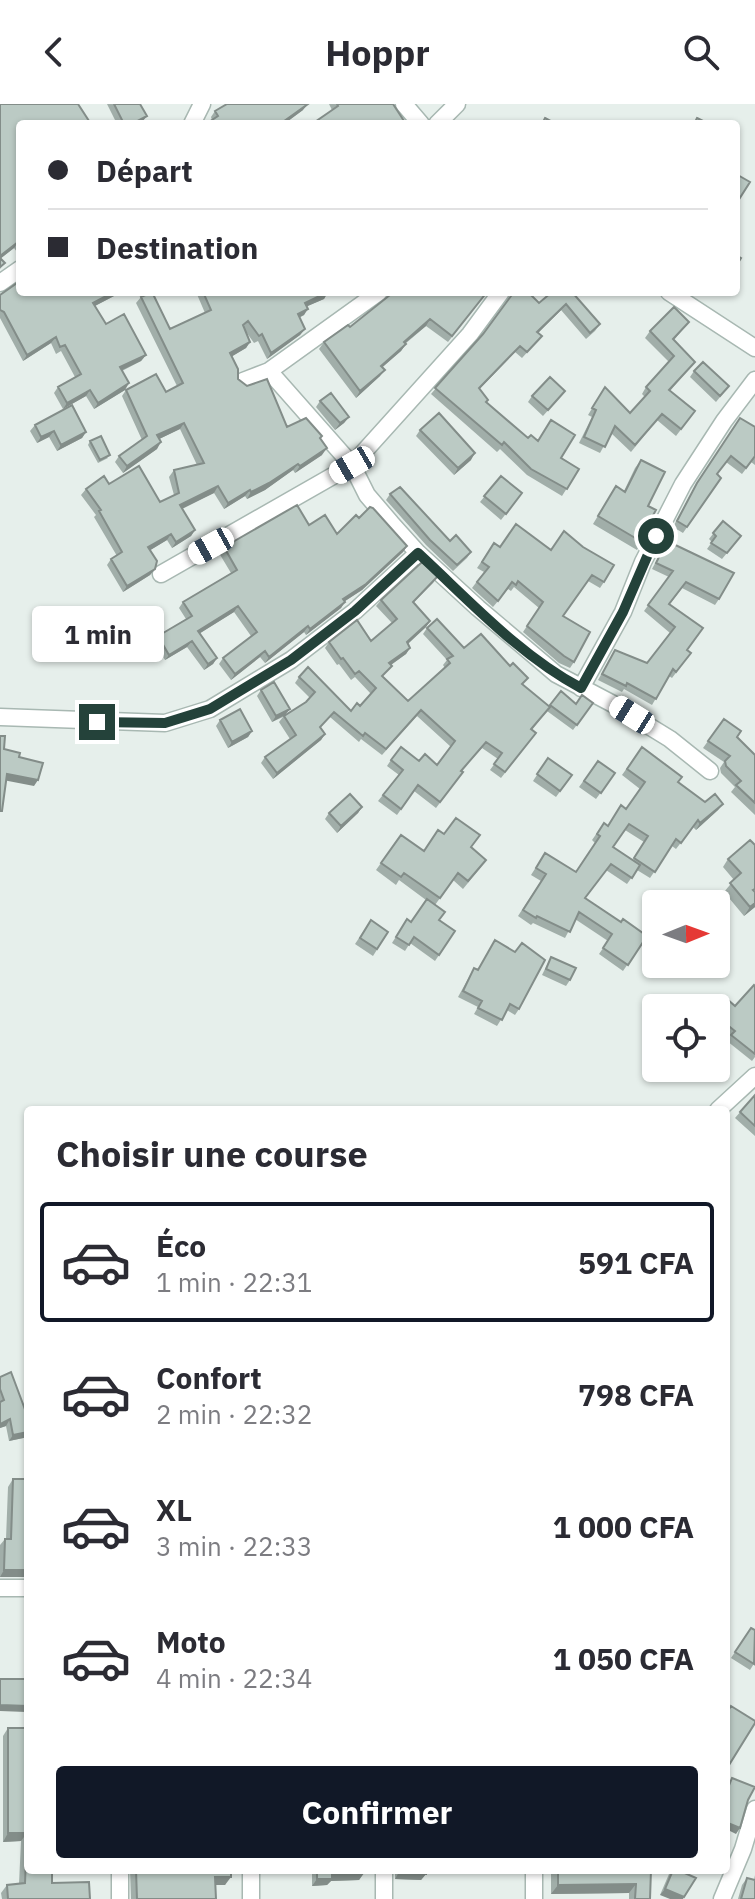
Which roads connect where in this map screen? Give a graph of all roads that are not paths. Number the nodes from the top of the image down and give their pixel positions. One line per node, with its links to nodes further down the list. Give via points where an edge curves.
1 (404, 104): 3 (street)
2 (457, 104): 4 (street)
3 (418, 120)
4 (441, 120)
5 (373, 296): 9 (street)
6 (498, 296): 12 (street)
7 (675, 296): 8 (street)
8 (755, 348)
9 (269, 371): 11 (street); 12 (street)
10 (755, 380): 15 (street, via 683,484)
11 (243, 381)
12 (352, 465): 13 (street, via 367,495); 14 (street)
13 (418, 553): 15 (street, via 533,657); 16 (street, via 291,660 210,709 165,723)
14 (161, 574)
15 (581, 688): 17 (street, via 670,739)
16 (0, 717)
17 (710, 771)
18 (755, 1076): 19 (street)
19 (722, 1106)
20 (0, 1588): 21 (street)
21 (24, 1588)
22 (755, 1809): 31 (street)
23 (120, 1874): 27 (street)
24 (251, 1874): 28 (street)
25 (384, 1874): 29 (street)
26 (534, 1874): 30 (street)
27 (120, 1899)
28 (251, 1899)
29 (384, 1899)
30 (534, 1899)
31 (722, 1899)

